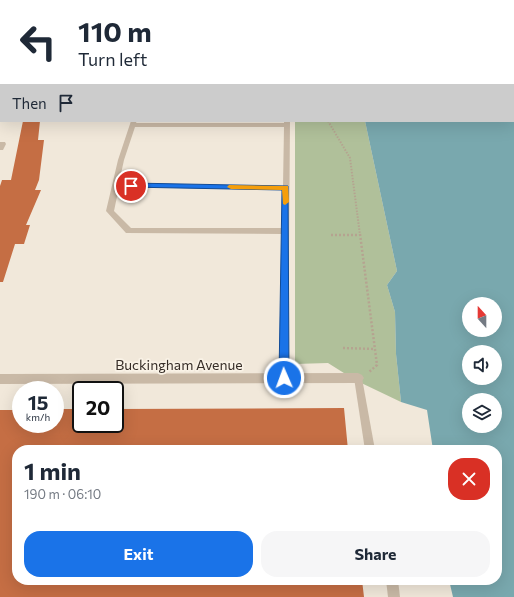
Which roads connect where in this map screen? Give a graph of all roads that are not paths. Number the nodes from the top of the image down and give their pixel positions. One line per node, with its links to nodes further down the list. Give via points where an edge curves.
1 (134, 123): 2 (lane); 3 (lane, via 121,160)
2 (287, 123): 4 (lane)
3 (116, 185): 4 (lane); 5 (lane, via 110,211 129,231)
4 (286, 188): 5 (lane)
5 (285, 231): 6 (lane)
6 (284, 378): 7 (street, Buckingham Avenue); 8 (street, Buckingham Avenue)
7 (358, 378): 9 (lane)
8 (0, 379)
9 (369, 445)
10 (393, 585): 11 (lane)
11 (394, 597)

